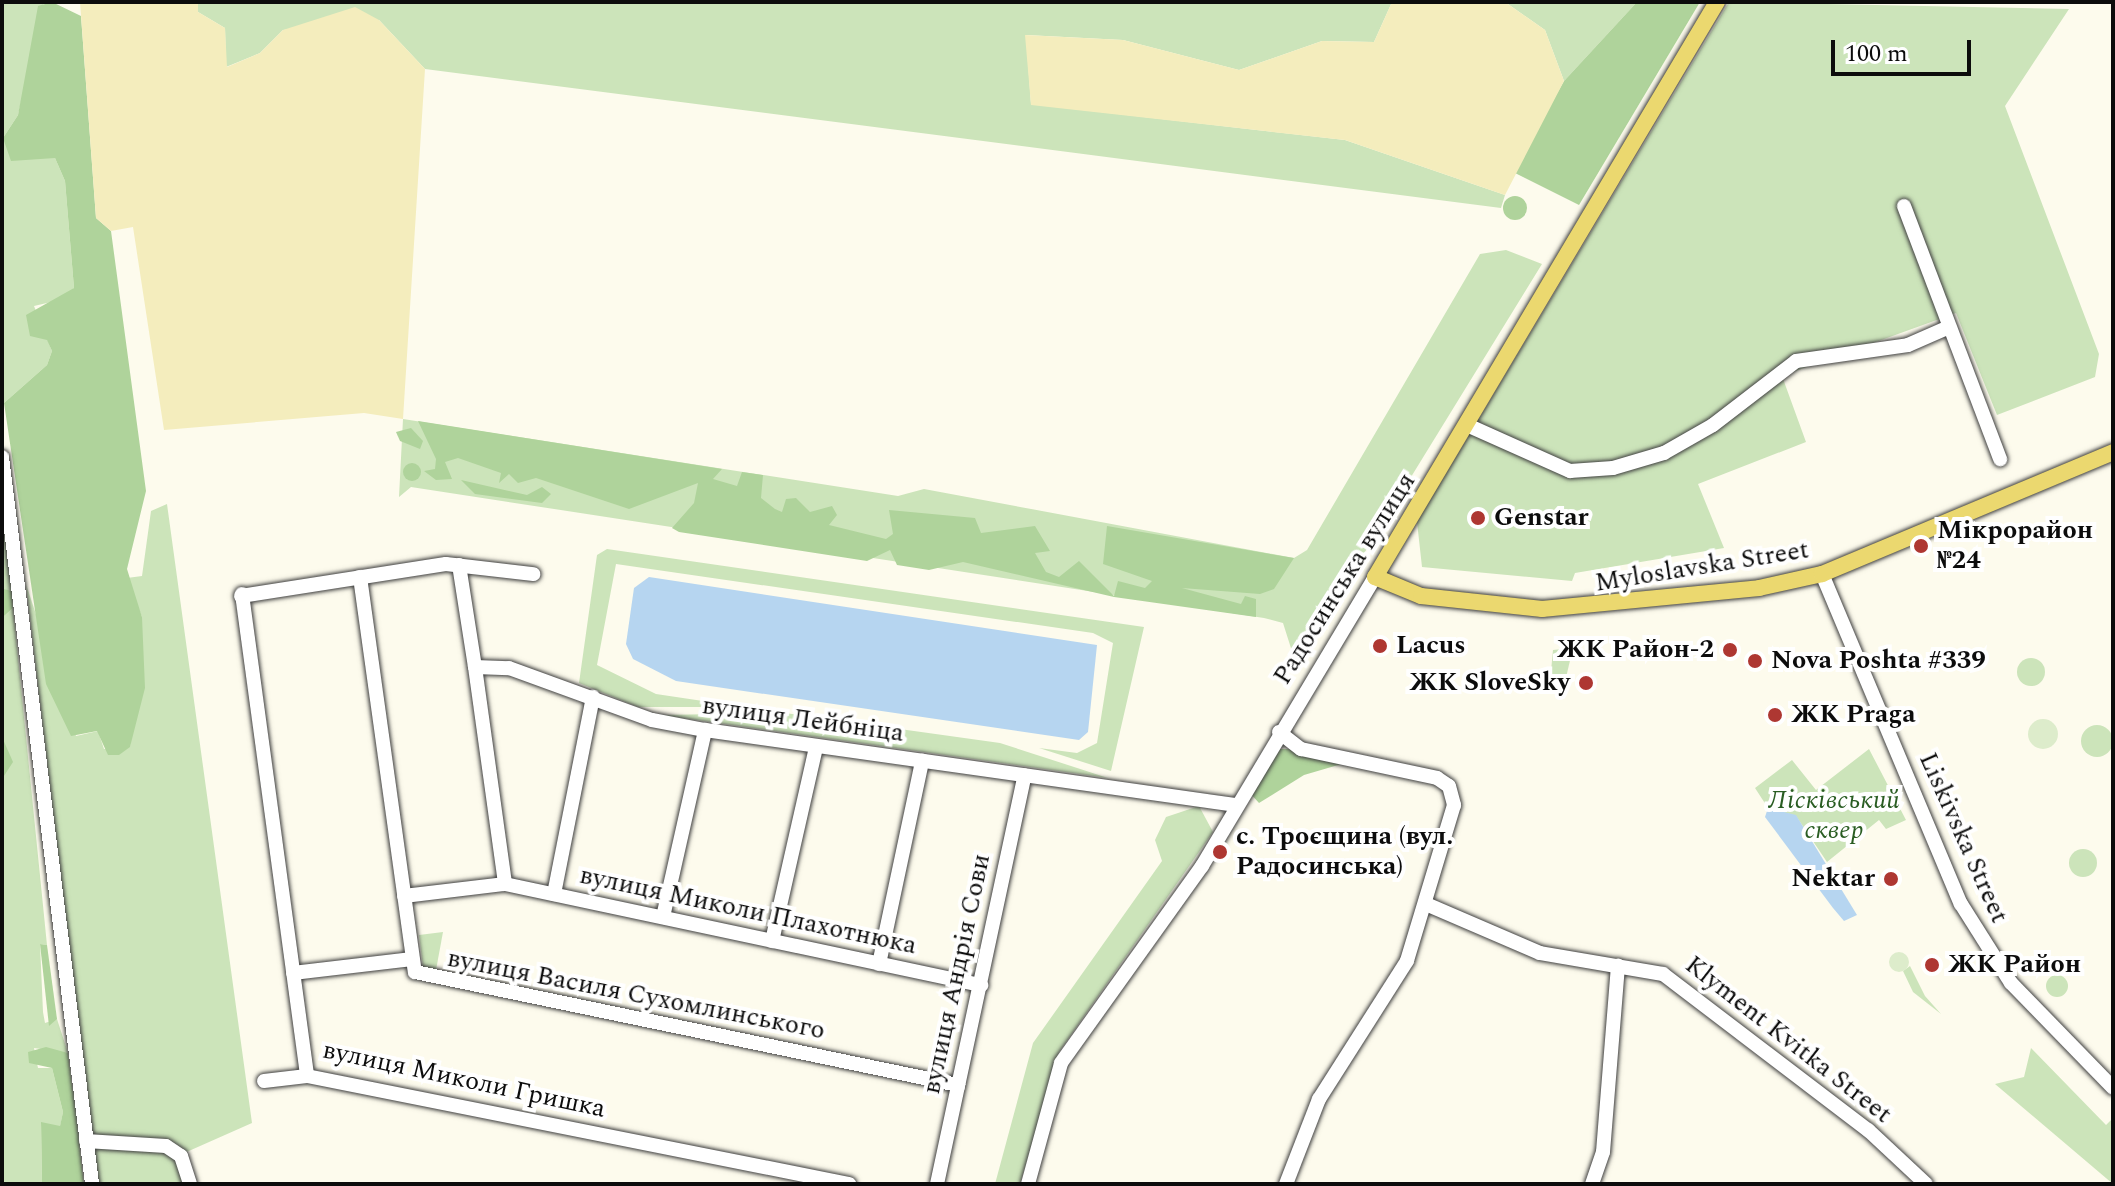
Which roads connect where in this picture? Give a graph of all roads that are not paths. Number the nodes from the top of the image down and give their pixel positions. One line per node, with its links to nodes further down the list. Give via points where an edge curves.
1 (1717, 2): 4 (main road, Радосинська вулиця)
2 (1904, 206): 3 (street)
3 (1947, 328): 4 (street, via 1908,345 1796,361 1713,425 1664,453 1613,468 1570,471); 7 (street)
4 (1467, 425): 12 (main road, Радосинська вулиця)
5 (2113, 452): 10 (main road, Myloslavska Street)
6 (2, 457): 36 (street)
7 (2000, 459)
8 (459, 565): 9 (street); 11 (street); 13 (street)
9 (533, 574)
10 (1822, 574): 12 (main road, Myloslavska Street, via 1586,609 1421,596); 35 (street, Liskivska Street, via 1961,904 2011,983)
11 (360, 577): 23 (street, вулиця Василя Сухомлинського); 30 (street, вулиця Миколи Гришка, via 241,596)
12 (1375, 577): 16 (street, Радосинська вулиця)
13 (475, 667): 14 (street, вулиця Лейбніца, via 509,668); 21 (street)
14 (593, 697): 15 (street, вулиця Лейбніца); 22 (street)
15 (705, 730): 17 (street, вулиця Лейбніца); 25 (street)
16 (1279, 732): 20 (street, Радосинська вулиця); 24 (street, via 1301,749 1410,769 1449,786 1454,805)
17 (816, 747): 18 (street, вулиця Лейбніца); 26 (street)
18 (922, 761): 19 (street, вулиця Лейбніца); 28 (street)
19 (1025, 775): 20 (street, вулиця Лейбніца); 31 (street, вулиця Андрія Сови)
20 (1235, 805): 41 (street, Радосинська вулиця, via 1202,866 1061,1063)
21 (505, 884): 22 (street, вулиця Миколи Плахотнюка); 23 (street, вулиця Миколи Плахотнюка)
22 (554, 894): 25 (street, вулиця Миколи Плахотнюка)
23 (404, 896): 27 (street, вулиця Василя Сухомлинського)
24 (1426, 904): 29 (street, Klyment Kvitka Street, via 1540,953); 42 (street, via 1407,961 1303,1131)
25 (663, 917): 26 (street, вулиця Миколи Плахотнюка)
26 (772, 941): 28 (street, вулиця Миколи Плахотнюка)
27 (412, 959): 30 (street); 34 (street, вулиця Василя Сухомлинського, via 422,977)
28 (879, 964): 31 (street, вулиця Миколи Плахотнюка)
29 (1618, 966): 43 (street, via 1603,1152); 44 (street, Klyment Kvitka Street, via 1669,978 1868,1130)
30 (293, 973): 32 (street, вулиця Миколи Гришка)
31 (981, 985): 34 (street, вулиця Андрія Сови)
32 (307, 1076): 33 (street); 39 (street, вулиця Миколи Гришка)
33 (264, 1081)
34 (958, 1085): 40 (street, вулиця Андрія Сови)
35 (2113, 1088)
36 (86, 1141): 37 (street); 38 (street, via 166,1146 181,1156)
37 (92, 1184)
38 (190, 1184)
39 (849, 1184)
40 (937, 1184)
41 (1028, 1184)
42 (1286, 1184)
43 (1592, 1184)
44 (1926, 1184)

